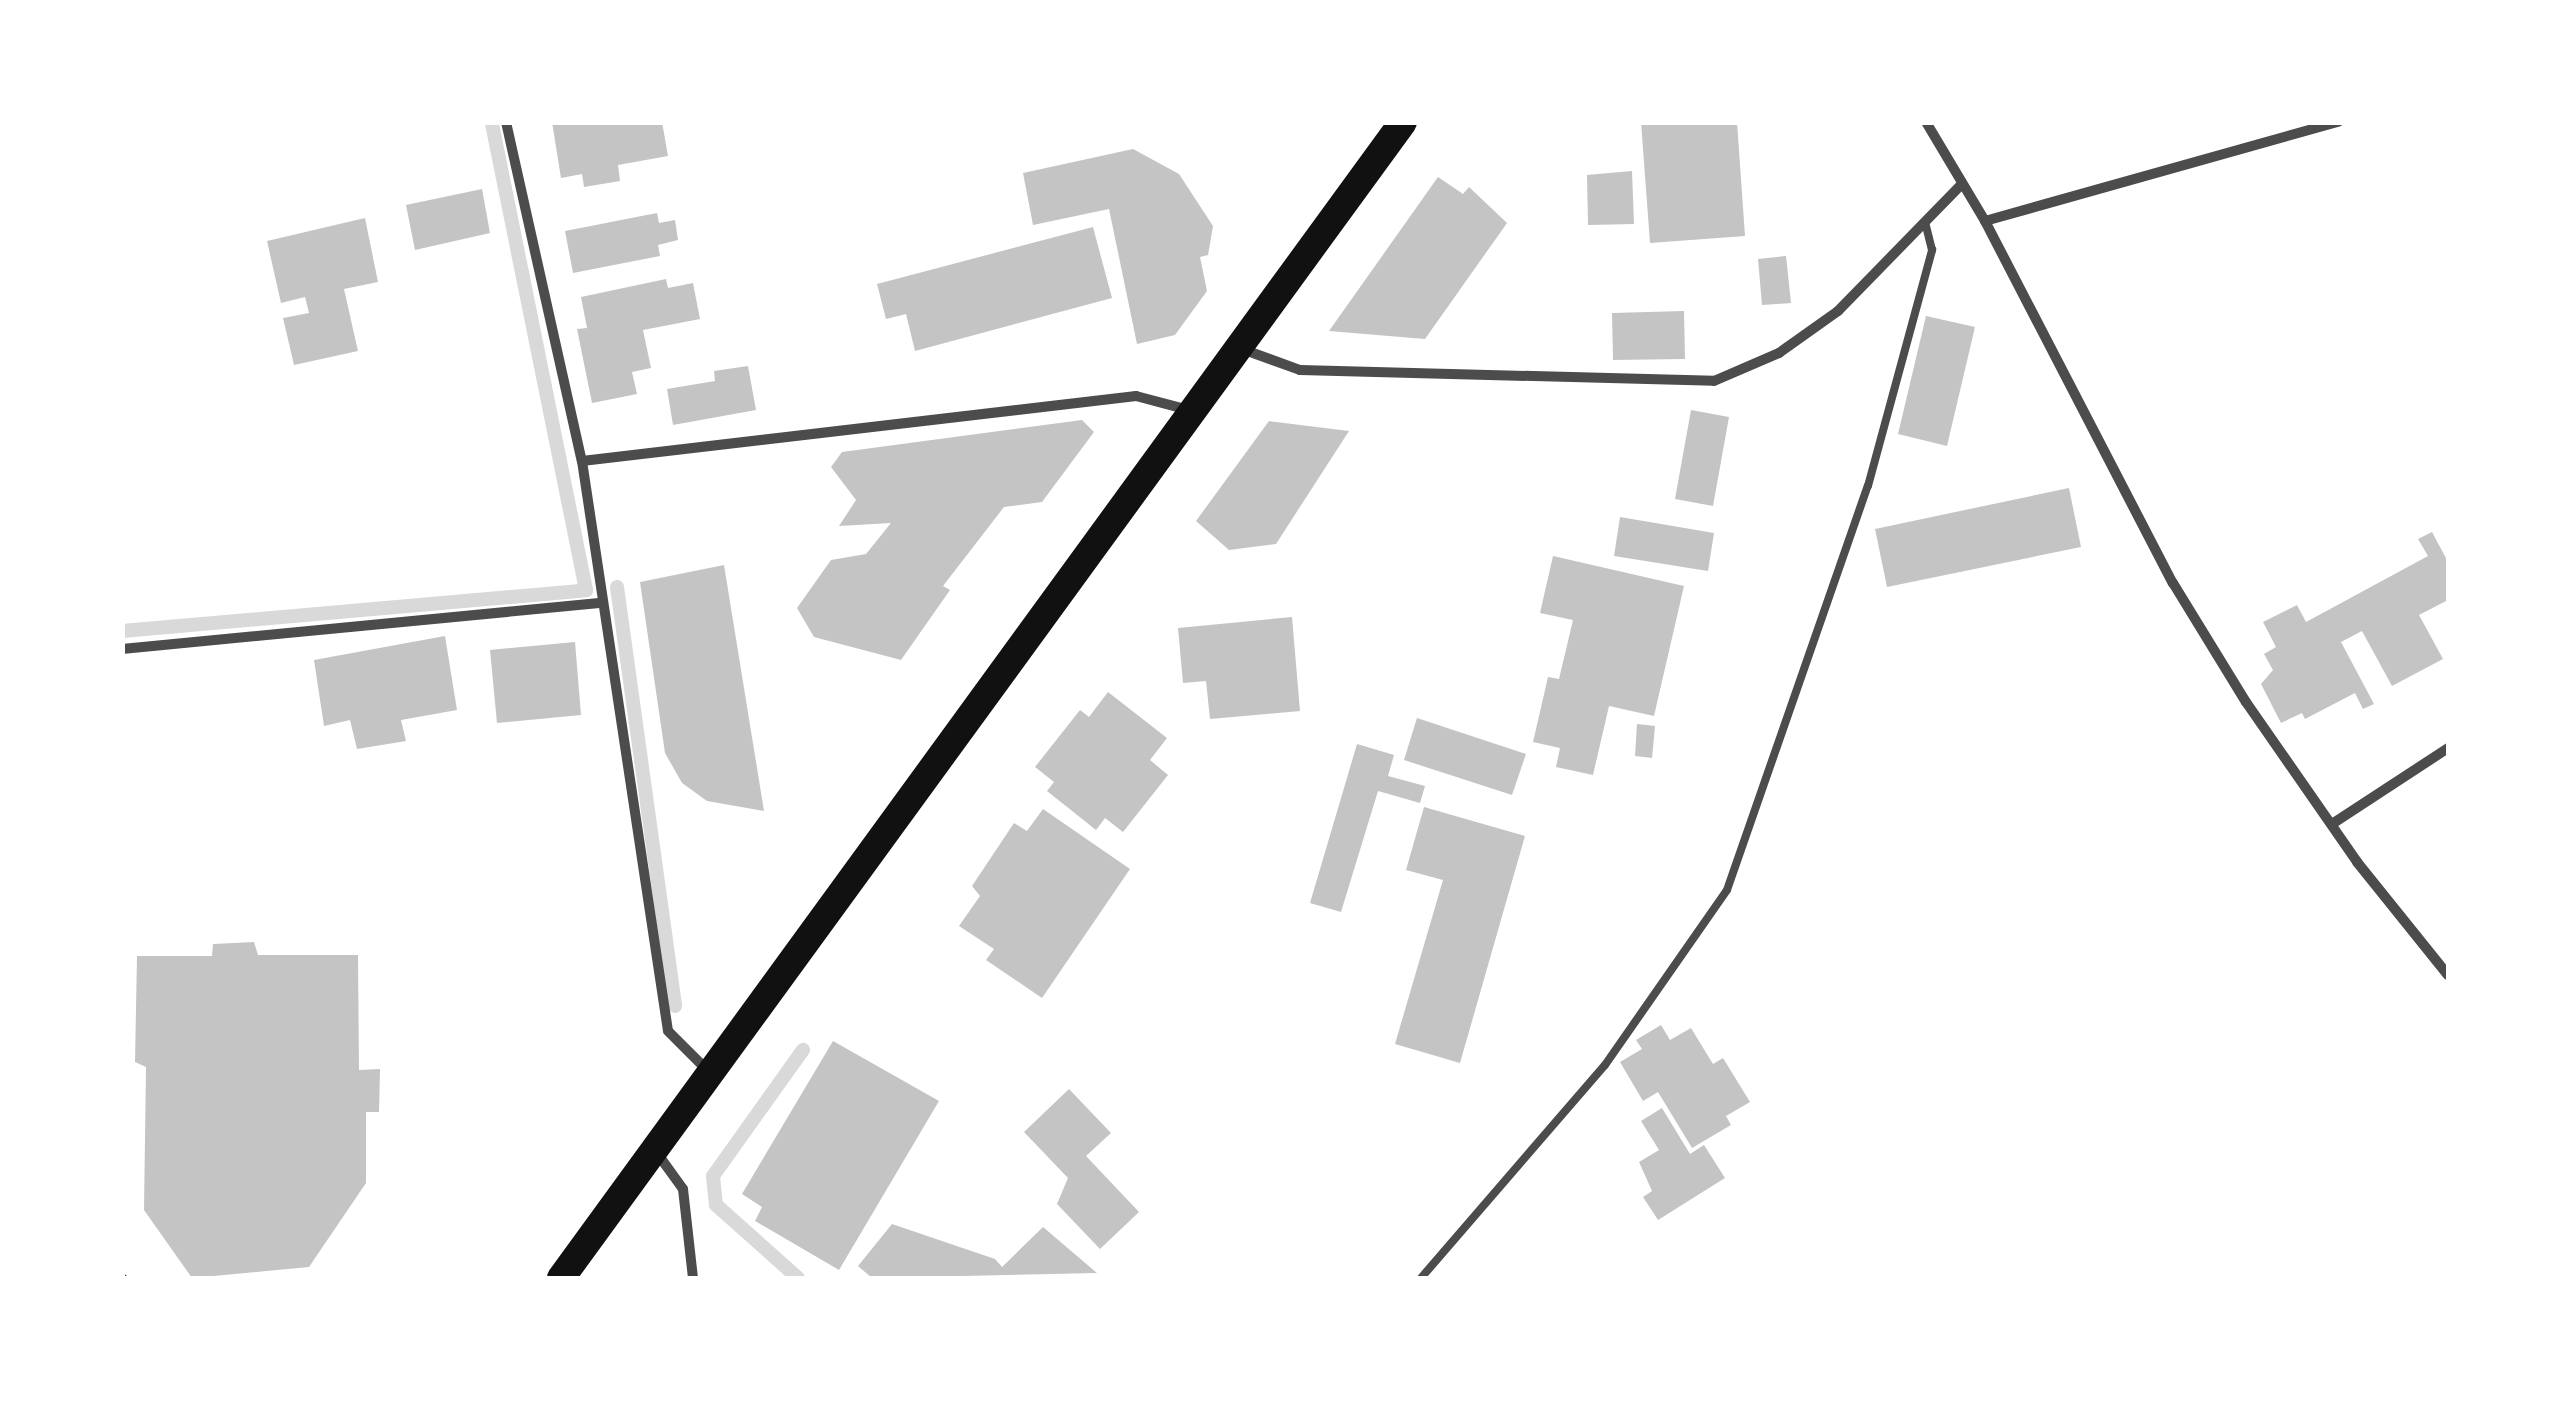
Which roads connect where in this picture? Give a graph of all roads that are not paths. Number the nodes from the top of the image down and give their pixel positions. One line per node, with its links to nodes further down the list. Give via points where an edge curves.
1 (506, 122): 10 (street)
2 (1403, 122): 8 (highway)
3 (1926, 122): 5 (street)
4 (2338, 122): 6 (street)
5 (1962, 184): 6 (street); 7 (street)
6 (1985, 221): 14 (street, via 2173,583)
7 (1926, 226): 8 (street, via 1838,311 1779,352 1714,381 1300,370); 20 (lane, via 1932,250 1868,486 1727,890 1605,1066)
8 (1242, 349): 9 (highway)
9 (1195, 412): 10 (street, via 1136,396); 16 (highway)
10 (582, 462): 11 (street)
11 (602, 603): 12 (street); 16 (street, via 668,1030)
12 (122, 649)
13 (2448, 748): 14 (street)
14 (2332, 824): 15 (street)
15 (2448, 976)
16 (710, 1073): 17 (highway)
17 (653, 1148): 18 (highway); 19 (street, via 683,1189)
18 (561, 1278)
19 (693, 1278)
20 (1421, 1278)

